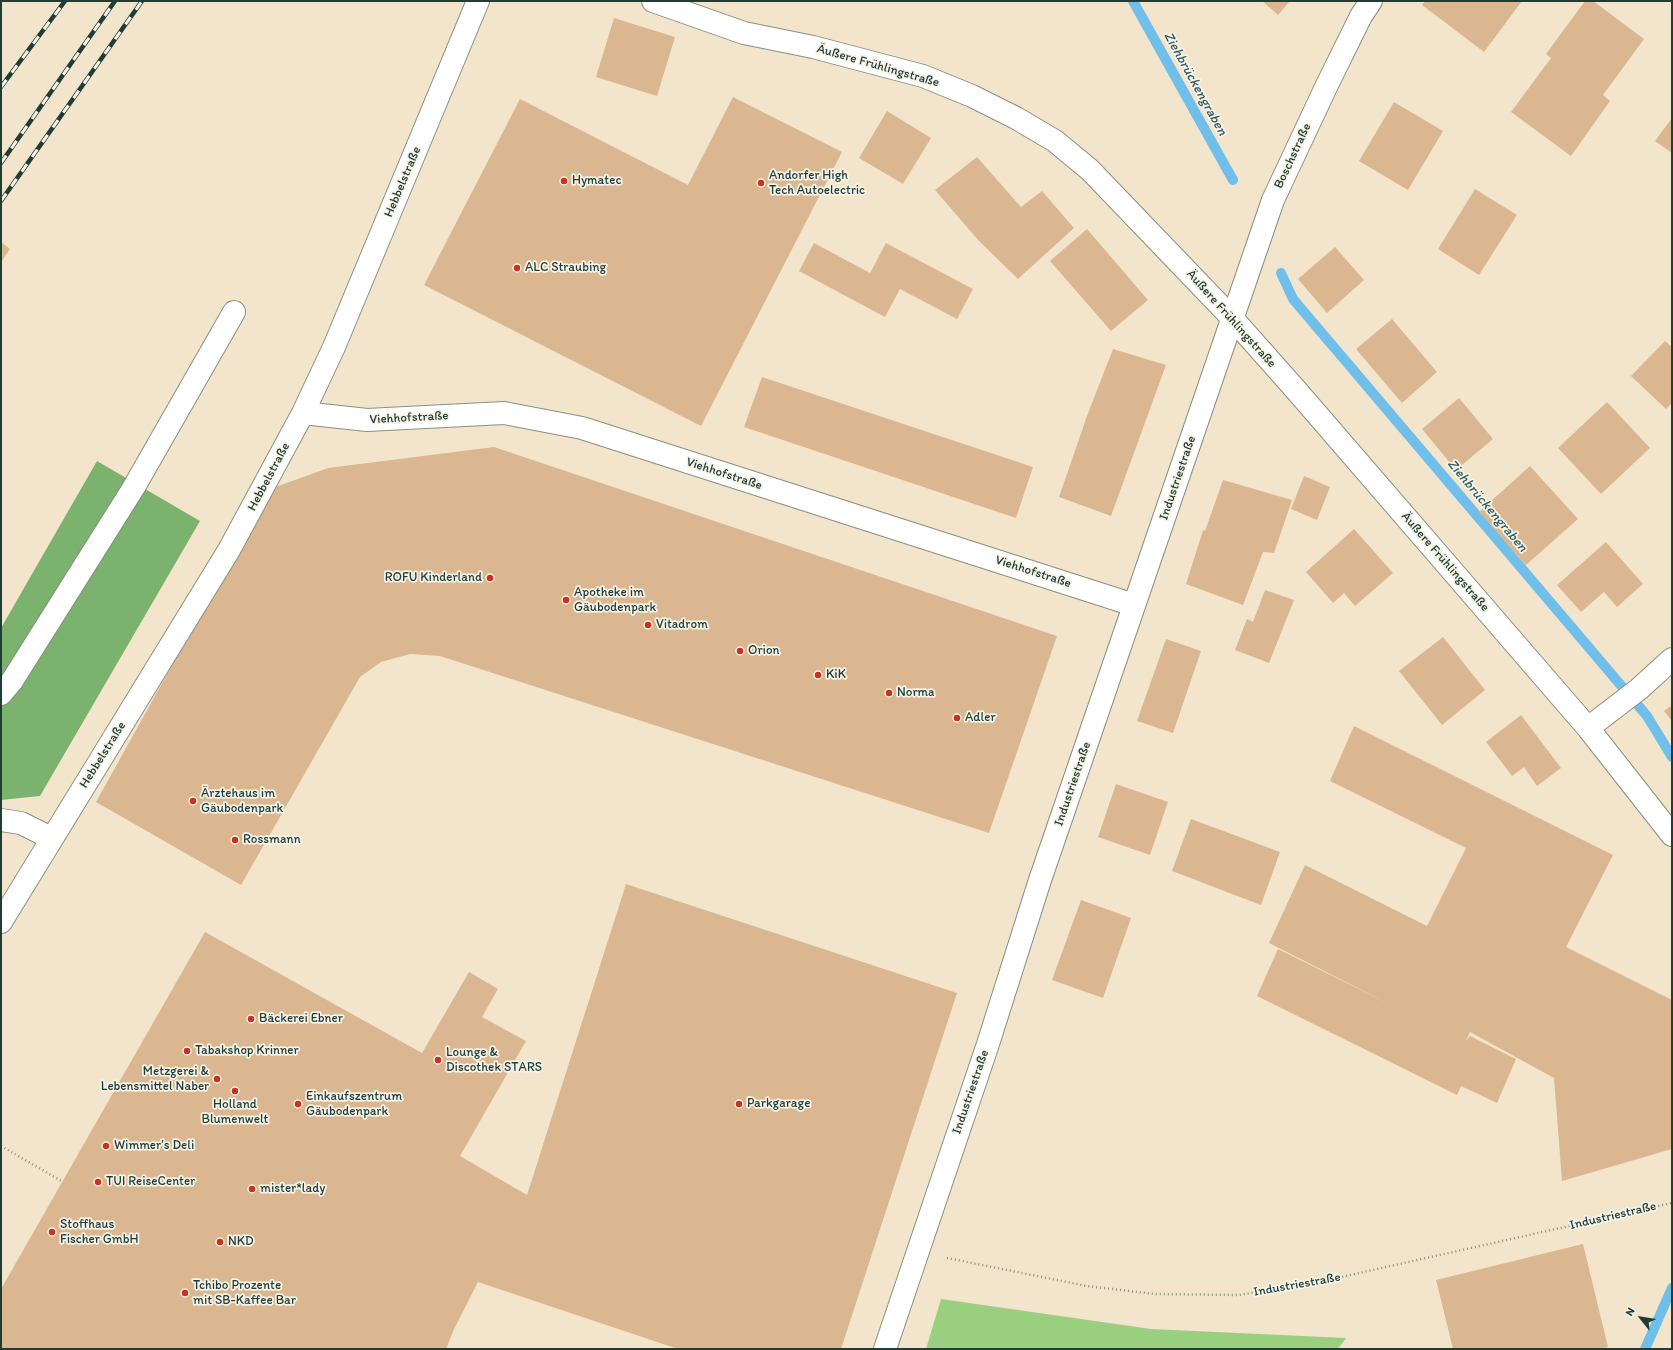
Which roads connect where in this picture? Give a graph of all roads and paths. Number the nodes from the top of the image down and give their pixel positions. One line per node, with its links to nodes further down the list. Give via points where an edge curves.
1 (478, 1): 6 (street, Hebbelstraße, via 334,347)
2 (653, 1): 5 (street, Äußere Frühlingstraße, via 744,33 820,48 923,76 1016,118 1055,141 1090,170)
3 (1371, 1): 5 (street, Boschstraße, via 1326,87 1273,200)
4 (234, 312): 9 (street, via 134,486 12,681)
5 (1233, 319): 7 (street, Industriestraße); 10 (street, Äußere Frühlingstraße)
6 (303, 413): 7 (street, Viehhofstraße, via 366,420 504,413 582,428); 13 (street, Hebbelstraße, via 229,550)
7 (1134, 605): 18 (street, Industriestraße)
8 (1672, 659): 10 (street, via 1631,696)
9 (1, 694)
10 (1588, 728): 12 (street, Äußere Frühlingstraße)
11 (1, 820): 13 (street, via 22,823)
12 (1672, 835)
13 (51, 838): 14 (street, Hebbelstraße)
14 (1, 922)
15 (1, 1146): 16 (path)
16 (63, 1182)
17 (1672, 1203): 18 (path, Industriestraße, via 1328,1280 1239,1295 1155,1294 1087,1286)
18 (917, 1252): 19 (street, Industriestraße)
19 (885, 1349)

